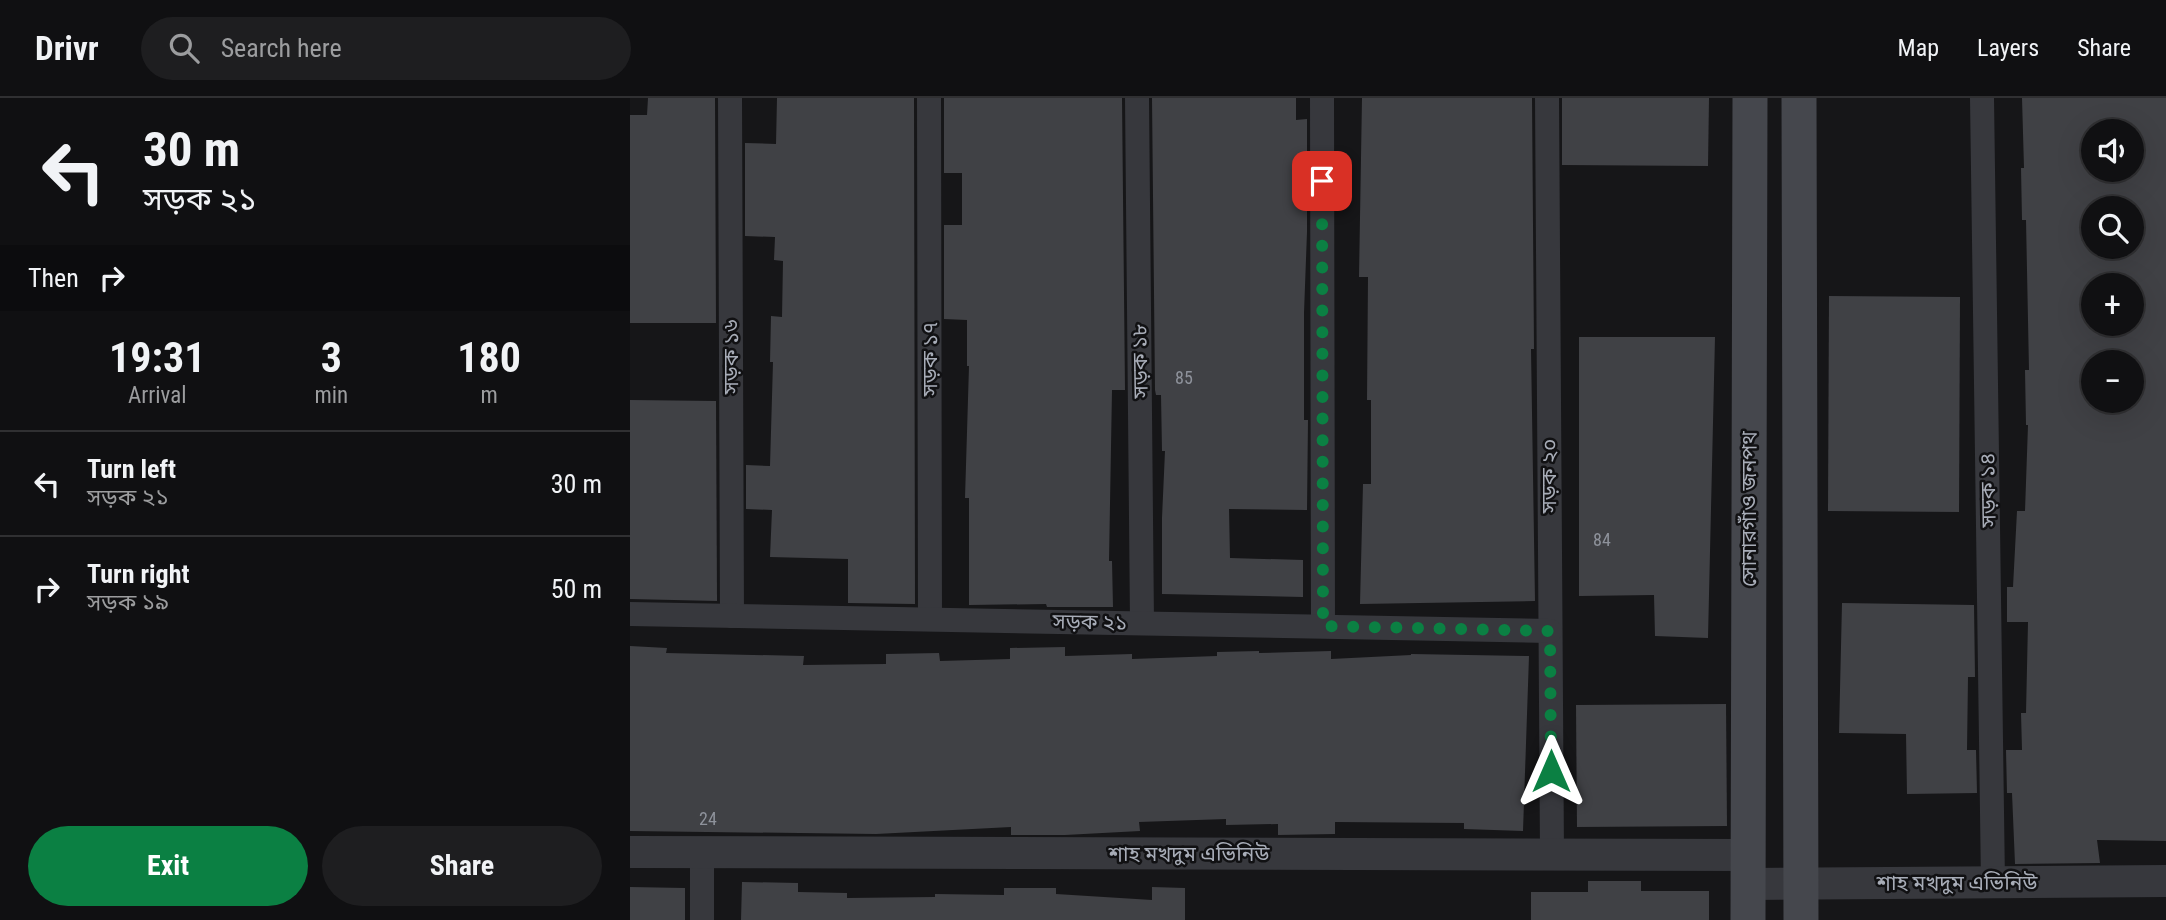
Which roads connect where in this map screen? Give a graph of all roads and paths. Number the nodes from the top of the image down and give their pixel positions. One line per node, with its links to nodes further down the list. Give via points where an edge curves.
1 (730, 98): 12 (street, সড়ক ১৬)
2 (929, 98): 13 (street, সড়ক ১৭)
3 (1137, 98): 14 (street, সড়ক ১৮)
4 (1322, 98): 15 (street)
5 (1547, 98): 16 (street, সড়ক ২০)
6 (1750, 98): 9 (main road, সোনারগাঁও জনপথ)
7 (1799, 98): 10 (main road)
8 (1982, 98): 23 (street, সড়ক ১৪)
9 (1749, 464): 10 (main road); 20 (main road, সোনারগাঁও জনপথ)
10 (1800, 464): 22 (main road)
11 (630, 614): 12 (street, সড়ক ২১)
12 (732, 616): 13 (street, সড়ক ২১)
13 (930, 619): 14 (street, সড়ক ২১)
14 (1142, 623): 15 (street, সড়ক ২১)
15 (1323, 626): 16 (street, সড়ক ২১)
16 (1550, 631): 19 (street, সড়ক ২০)
17 (630, 852): 18 (street, শাহ মখদুম এভিনিউ)
18 (702, 853): 19 (street, শাহ মখদুম এভিনিউ); 24 (street)
19 (1552, 854): 20 (street, শাহ মখদুম এভিনিউ)
20 (1748, 869): 22 (street, শাহ মখদুম এভিনিউ); 25 (main road, সোনারগাঁও জনপথ)
21 (2166, 881): 23 (street, শাহ মখদুম এভিনিউ)
22 (1801, 883): 23 (street, শাহ মখদুম এভিনিউ); 26 (main road)
23 (1993, 883)
24 (702, 920)
25 (1748, 920)
26 (1801, 920)

